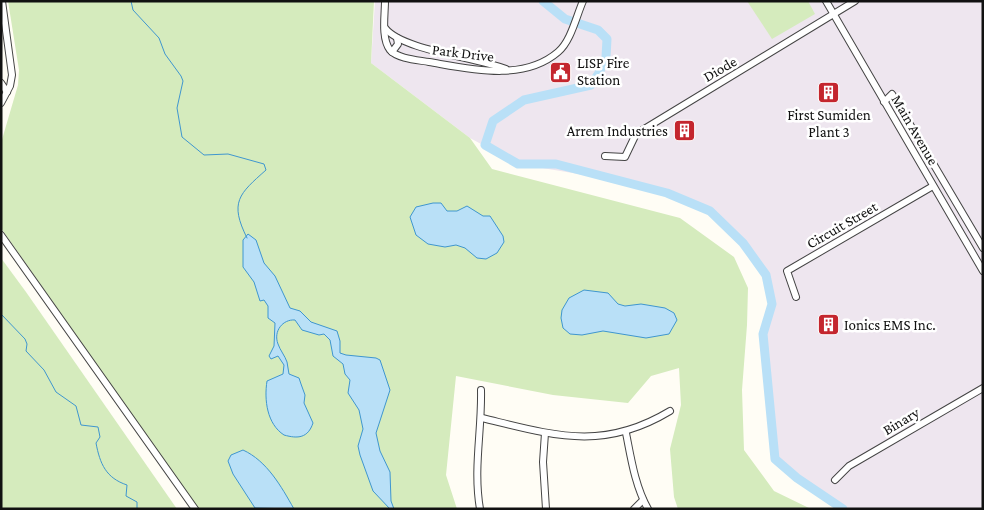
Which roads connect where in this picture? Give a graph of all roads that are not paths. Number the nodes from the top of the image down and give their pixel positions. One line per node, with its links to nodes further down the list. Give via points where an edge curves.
1 (2, 1): 12 (street)
2 (385, 1): 7 (street)
3 (826, 1): 6 (street, Main Avenue)
4 (855, 1): 6 (street, Diode)
5 (582, 4): 14 (street, Park Drive, via 561,49 525,68)
6 (833, 14): 17 (street, Main Avenue); 19 (street, Diode, via 636,134 625,157)
7 (385, 28): 8 (street, Park Drive); 11 (street)
8 (397, 38): 10 (street, Park Drive); 11 (street, via 398,44)
9 (1, 42): 12 (street)
10 (424, 47): 13 (street, Park Drive); 14 (street, Park Drive)
11 (392, 52): 13 (street, Park Drive)
12 (9, 54): 16 (street, via 12,75)
13 (417, 59): 14 (street, Park Drive, via 475,70)
14 (507, 69)
15 (1, 83): 16 (street)
16 (8, 92): 18 (street)
17 (884, 102): 20 (street, Main Avenue); 22 (street, via 892,94)
18 (1, 103)
19 (605, 156)
20 (934, 186): 23 (street, Main Avenue); 24 (street, Circuit Street, via 787,271)
21 (1, 235): 33 (street)
22 (983, 248)
23 (983, 272)
24 (796, 298)
25 (983, 388): 31 (street, Binary, via 850,466)
26 (482, 390): 28 (street)
27 (670, 412): 30 (street)
28 (482, 418): 29 (street); 34 (street, via 475,472)
29 (545, 433): 30 (street, via 586,438); 35 (street)
30 (626, 433): 32 (street)
31 (835, 480)
32 (643, 500): 36 (street); 37 (street)
33 (195, 509)
34 (480, 509)
35 (546, 509)
36 (634, 509)
37 (648, 509)

